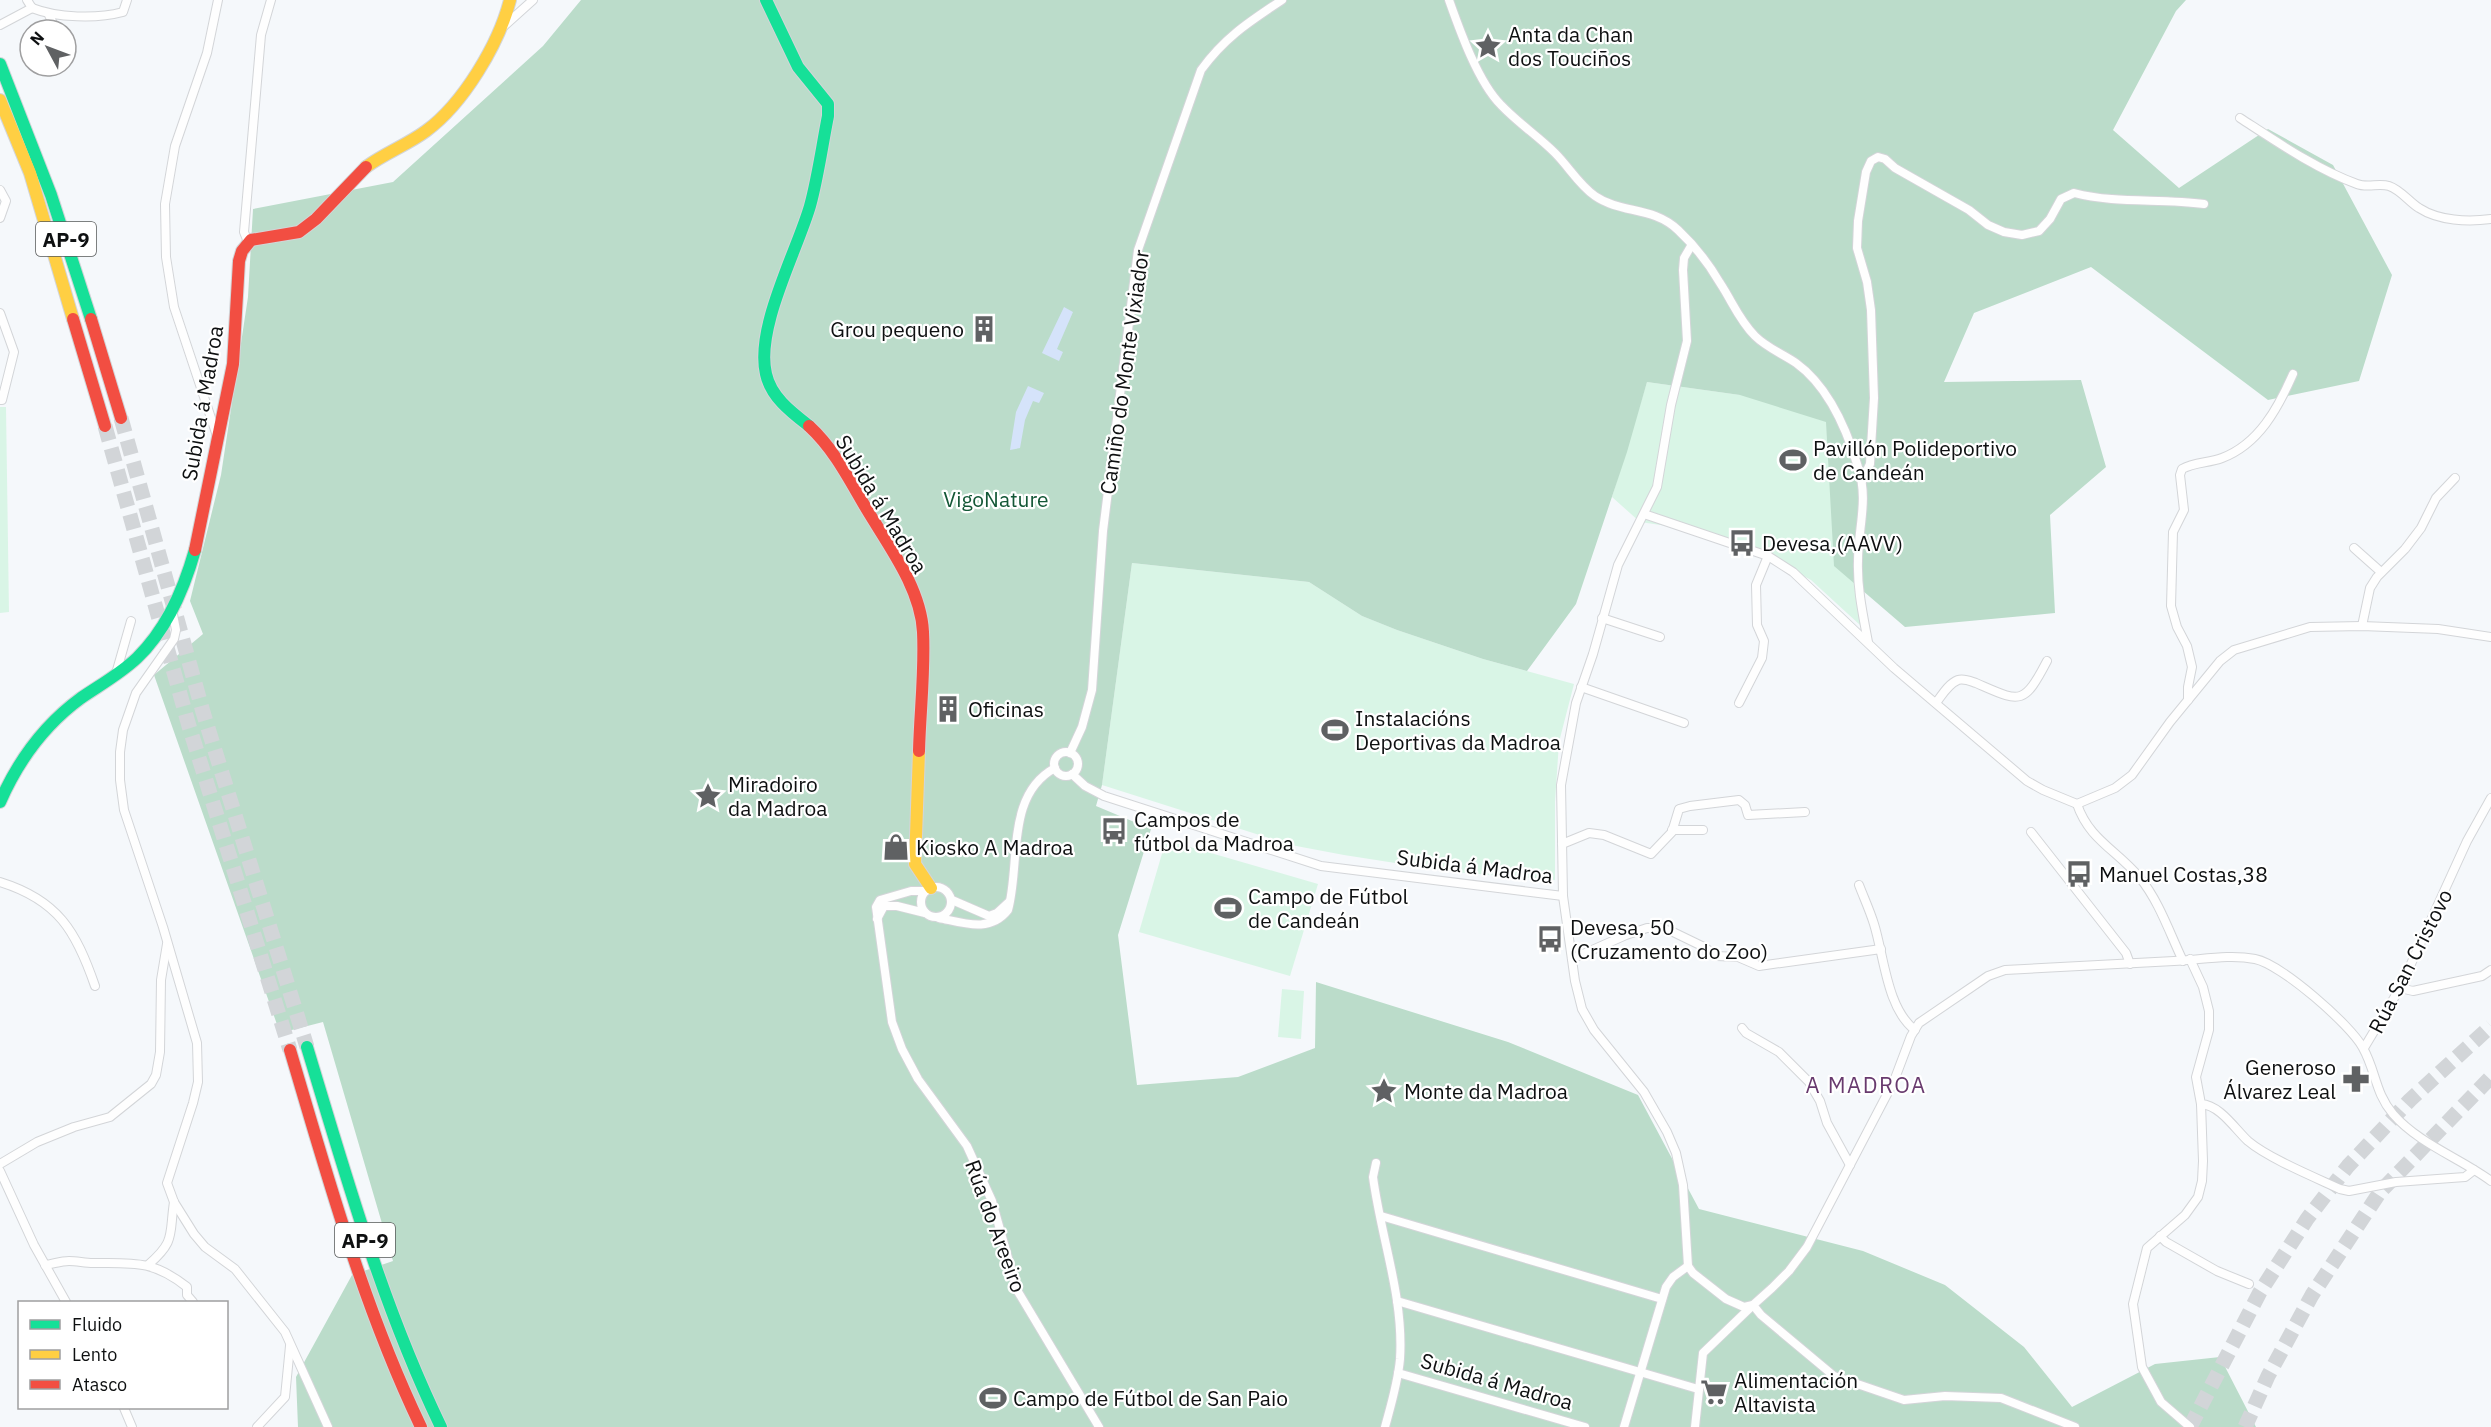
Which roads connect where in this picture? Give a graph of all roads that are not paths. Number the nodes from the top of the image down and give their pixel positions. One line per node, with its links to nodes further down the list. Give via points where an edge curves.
1 (127, 0): 10 (street, via 123,12 106,17)
2 (218, 0): 28 (street, via 207,54 175,146 165,204 166,257 174,307)
3 (271, 0): 21 (street, via 261,34 244,232)
4 (510, 0): 13 (main road)
5 (533, 0): 13 (street)
6 (766, 0): 62 (main road, Subida á Madroa, via 798,67 828,104 828,116 809,206 766,342 765,372 775,394 823,441 839,464 904,572 920,607 923,631 915,864)
7 (1282, 0): 49 (street, Camiño do Monte Vixiador, via 1218,46 1201,70 1138,250 1103,531 1092,690 1083,727)
8 (1449, 0): 22 (street, via 1467,47 1499,103 1556,153 1596,197 1666,220)
9 (29, 4): 10 (street); 12 (street)
10 (49, 15): 11 (street)
11 (50, 18)
12 (0, 25)
13 (503, 27): 21 (main road, via 450,108 427,130 362,171 297,234)
14 (0, 64): 26 (main road, AP-9, via 26,121)
15 (0, 100): 27 (main road, AP-9, via 30,173)
16 (2240, 118): 20 (street, via 2361,186 2388,185 2420,209 2443,217)
17 (0, 190): 19 (street, via 6,201)
18 (2204, 204): 30 (street, via 2098,199 2074,193 2061,199 2039,231 2022,235 1988,225 1885,159 1871,161 1858,221 1857,248 1871,310 1874,398 1870,464)
19 (0, 218)
20 (2491, 219)
21 (248, 242): 28 (main road, Subida á Madroa, via 238,264 235,346)
22 (1691, 246): 30 (street, via 1755,336 1795,362 1822,389 1842,426); 31 (street, via 1683,270 1687,341 1657,487)
23 (0, 313): 25 (street, via 14,352)
24 (2293, 374): 45 (street, via 2273,415 2249,441 2221,459 2182,469 2180,475 2184,510 2173,532 2170,606 2192,667)
25 (0, 400)
26 (120, 418)
27 (105, 426)
28 (217, 436): 35 (main road, Subida á Madroa, via 194,554)
29 (2455, 478): 34 (street, via 2436,498 2405,549)
30 (1862, 481): 41 (street, via 1858,577)
31 (1644, 514): 33 (street); 36 (street, via 1618,565)
32 (2354, 548): 34 (street)
33 (1768, 556): 41 (street, via 1793,572); 46 (street, via 1756,585 1758,625 1764,641 1762,658)
34 (2381, 572): 38 (street, via 2370,588)
35 (171, 608): 43 (main road, Subida á Madroa, via 149,644); 69 (street, via 174,639 136,693 123,730 120,762 123,810)
36 (1602, 618): 39 (street); 44 (street)
37 (131, 621): 43 (street)
38 (2362, 626): 40 (street, via 2438,629); 45 (street, via 2299,629 2235,650 2220,661)
39 (1660, 637)
40 (2491, 637)
41 (1868, 642): 47 (street)
42 (2047, 662): 47 (street, via 2024,696 2008,697 1960,679)
43 (115, 677): 53 (main road, Subida á Madroa, via 49,725 24,756)
44 (1581, 687): 48 (street); 59 (street, via 1561,784)
45 (2188, 700): 54 (street, via 2127,780)
46 (1739, 703)
47 (1936, 703): 54 (street, via 2027,781)
48 (1684, 723)
49 (1070, 753): 50 (street, via 1058,756); 51 (street, via 1078,763)
50 (1055, 768): 51 (street, Subida á Madroa, via 1060,774); 65 (street, via 1043,774 1025,802 1019,821)
51 (1072, 774): 63 (street, Subida á Madroa, via 1084,786 1104,796 1321,866)
52 (2491, 798): 76 (street, Rúa San Cristovo, via 2467,841)
53 (0, 802)
54 (2077, 804): 72 (street, via 2089,830 2129,866 2149,891)
55 (1805, 812): 56 (street, via 1748,815 1739,800 1690,806 1679,809)
56 (1672, 830): 57 (street); 59 (street, via 1651,854 1604,835 1588,833)
57 (1703, 830)
58 (2031, 832): 73 (street, via 2126,953)
59 (1562, 844): 63 (street)
60 (0, 882): 75 (street, via 52,907 76,939)
61 (1859, 885): 70 (street)
62 (929, 889): 64 (street, via 942,888); 66 (street, via 921,903); 68 (street, via 880,900)
63 (1563, 896): 71 (street, Subida á Madroa)
64 (952, 900): 65 (street, via 989,916); 67 (street, via 950,910)
65 (1011, 900): 67 (street, via 1003,916 990,924 978,926)
66 (925, 913): 67 (street); 68 (street, via 884,906)
67 (939, 918)
68 (877, 920): 111 (street, Rúa do Areeiro, via 892,1022 902,1048 918,1079 967,1146 992,1201 1017,1290)
69 (167, 942): 84 (street, via 161,980 160,1052 151,1084 110,1117 37,1142); 89 (street, via 197,1043 198,1082 167,1183)
70 (1881, 950): 71 (street, via 1759,966 1738,957 1717,956 1673,932 1653,928 1626,935); 78 (street, via 1894,1003)
71 (1572, 959): 94 (street, Subida á Madroa, via 1582,1009 1644,1092 1676,1153 1683,1185)
72 (2187, 960): 73 (street); 80 (street, via 2241,958 2266,963 2325,1007); 82 (street, via 2203,987 2209,1011 2209,1030 2196,1077)
73 (2130, 964): 78 (street, via 2005,970 1988,976 1919,1023)
74 (2491, 970): 76 (street, via 2482,976 2413,991)
75 (95, 986)
76 (2400, 988): 80 (street, Rúa San Cristovo)
77 (1742, 1028): 85 (street, via 1779,1052 1809,1082)
78 (1915, 1030): 85 (street, via 1894,1081)
79 (307, 1047): 110 (main road, AP-9, via 380,1288)
80 (2364, 1048): 86 (street, Rúa San Cristovo, via 2377,1090 2393,1114)
81 (290, 1050): 109 (main road, AP-9, via 365,1294)
82 (2201, 1104): 86 (street, via 2208,1105 2260,1149 2340,1190 2465,1178); 91 (street, via 2203,1161 2198,1197 2185,1215)
83 (1376, 1163): 90 (street, Subida á Madroa, via 1373,1177)
84 (0, 1164)
85 (1850, 1165): 100 (street, via 1807,1247 1789,1271)
86 (2474, 1170): 88 (street, Rúa San Cristovo)
87 (0, 1171): 92 (street)
88 (2490, 1178)
89 (174, 1202): 93 (street, via 174,1225 168,1244); 101 (street, via 194,1234 235,1269 278,1321)
90 (1381, 1216): 96 (street); 99 (street, Subida á Madroa)
91 (2160, 1236): 95 (street, via 2217,1271); 117 (street, via 2142,1259 2133,1304 2134,1324 2142,1367 2150,1385 2161,1402)
92 (45, 1265): 93 (street, via 69,1261); 97 (street)
93 (148, 1265): 98 (street, via 175,1277 187,1287)
94 (1688, 1266): 96 (street, via 1672,1277); 100 (street, via 1726,1299 1744,1307)
95 (2249, 1284)
96 (1662, 1299): 103 (street)
97 (65, 1301)
98 (192, 1301)
99 (1397, 1301): 102 (street, Subida á Madroa); 103 (street)
100 (1753, 1305): 104 (street, via 1703,1353); 116 (street, via 1834,1376 1904,1400 1945,1396 2001,1398)
101 (290, 1343): 107 (street, via 285,1397); 108 (street)
102 (1398, 1372): 112 (street, Subida á Madroa); 113 (street, Subida á Madroa)
103 (1640, 1372): 104 (street); 114 (street)
104 (1698, 1389): 115 (street)
105 (125, 1409): 106 (street)
106 (132, 1427)
107 (257, 1427)
108 (328, 1427)
109 (421, 1427)
110 (441, 1427)
111 (1099, 1427)
112 (1385, 1427)
113 (1585, 1427)
114 (1624, 1427)
115 (1695, 1427)
116 (2075, 1427)
117 (2190, 1427)

